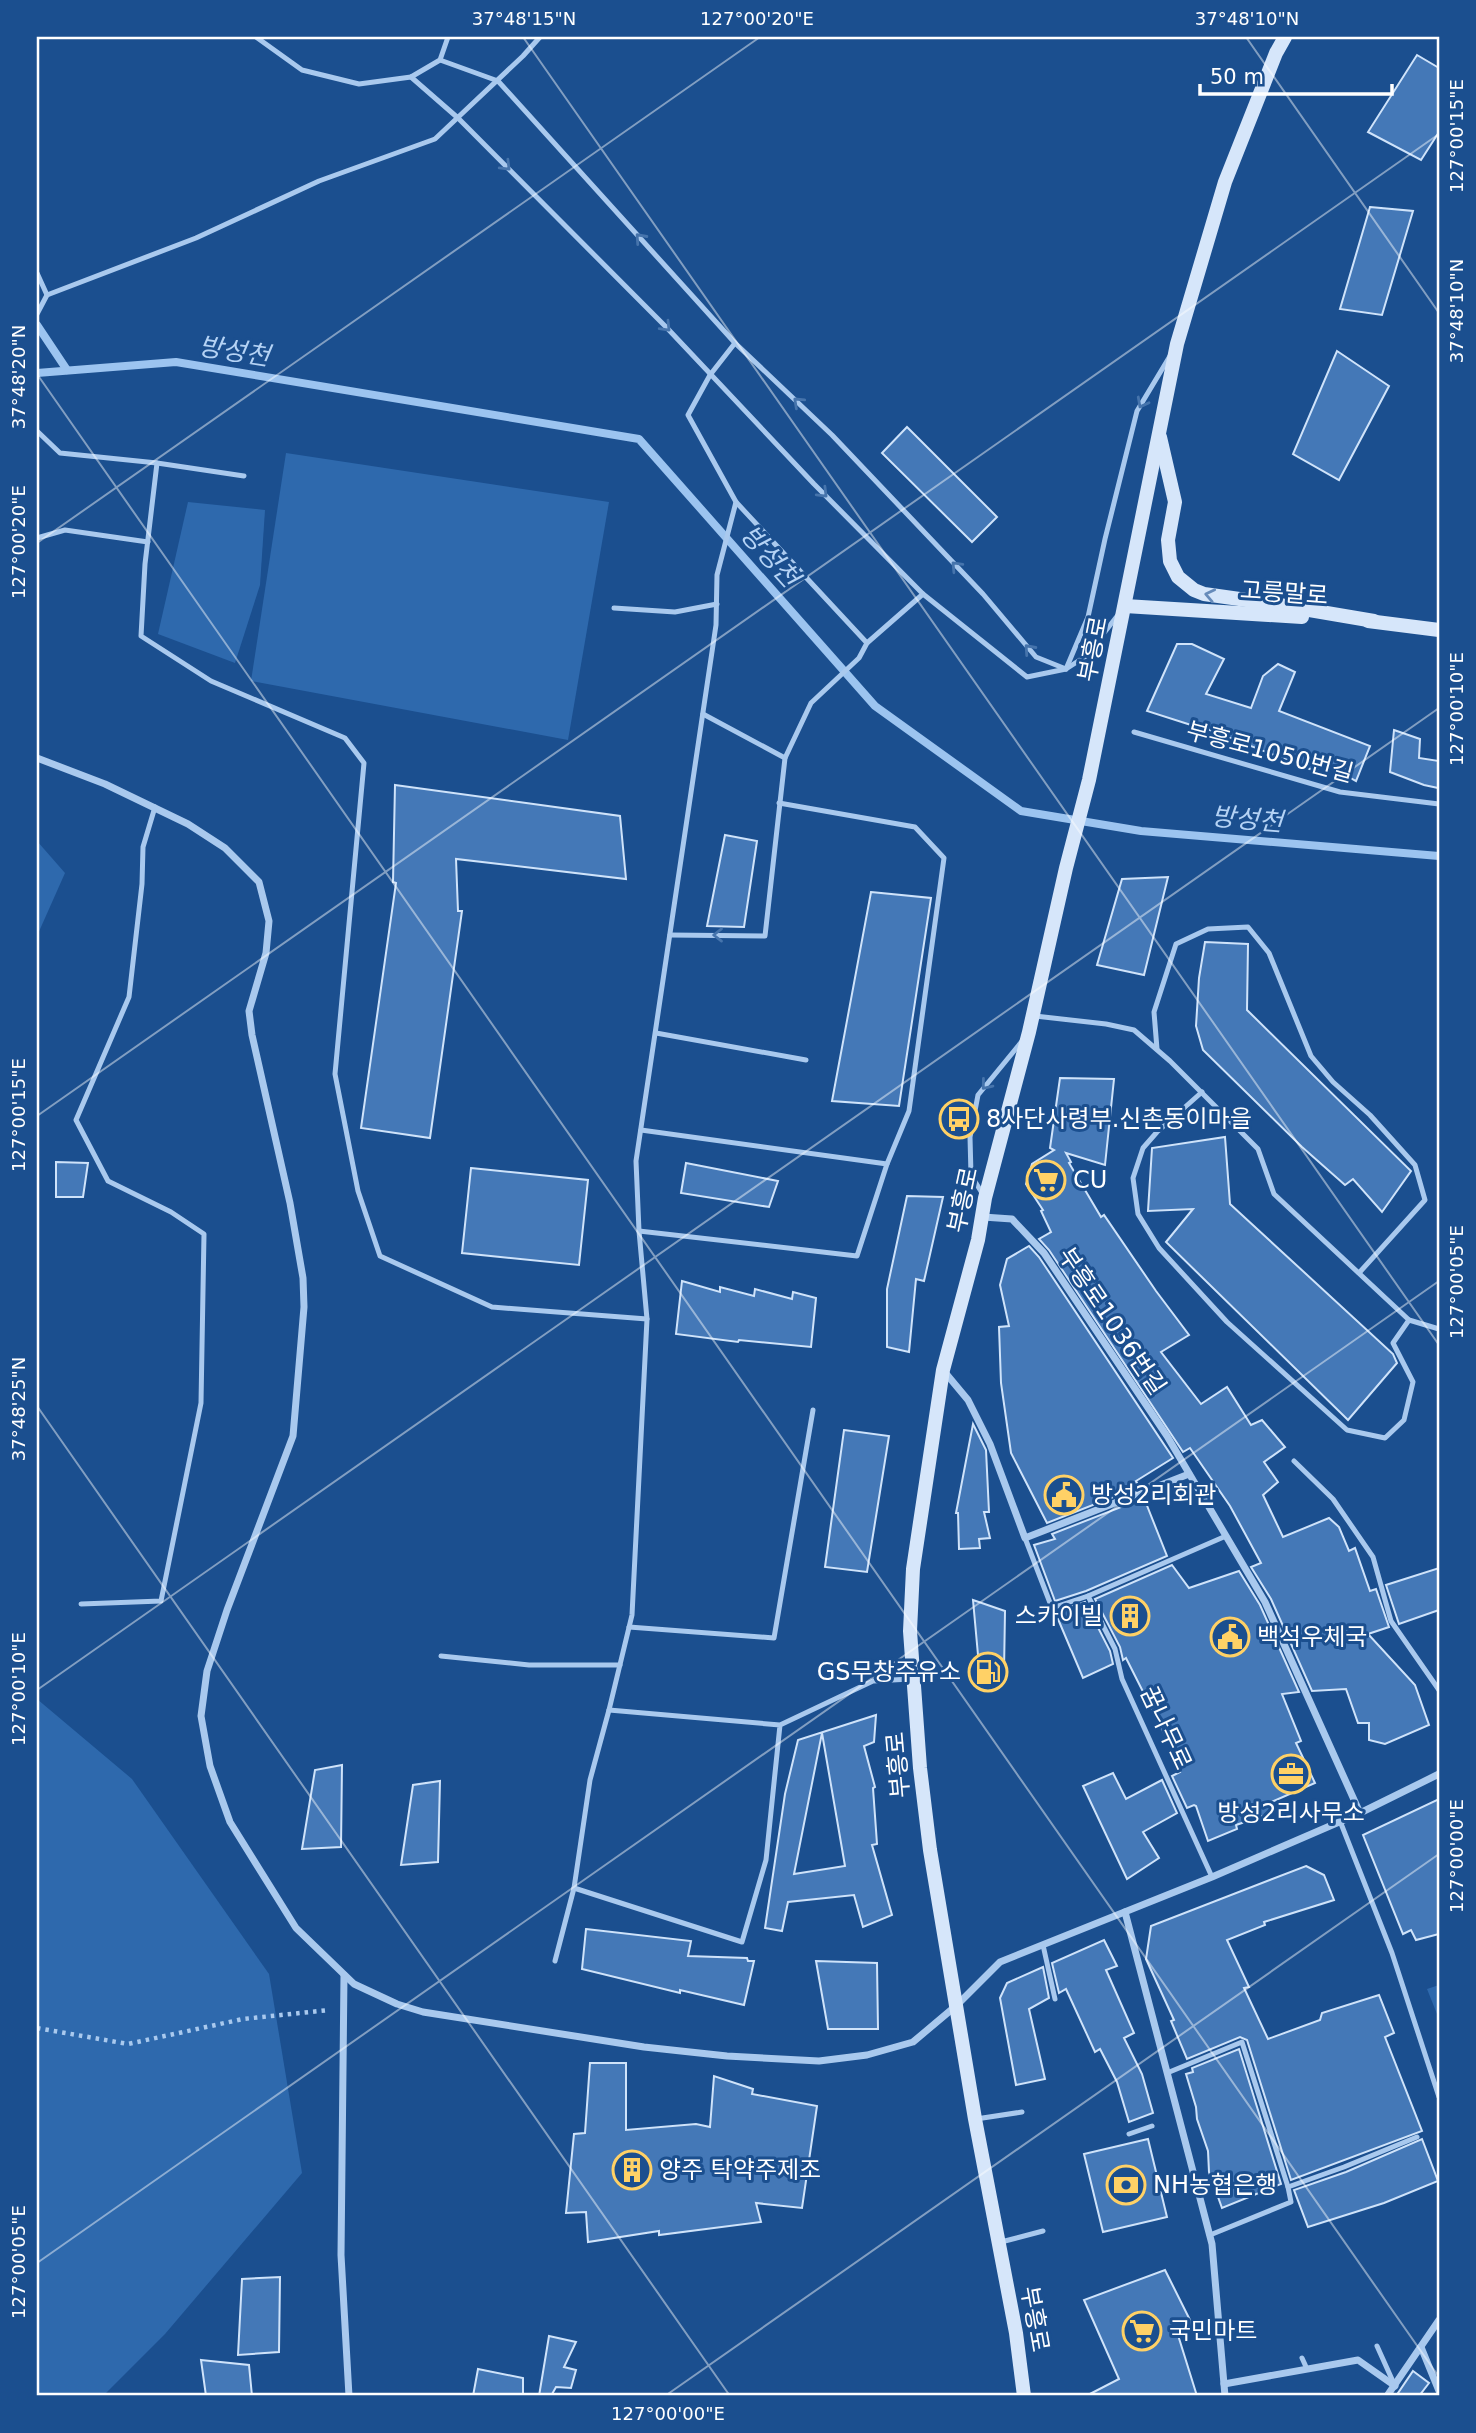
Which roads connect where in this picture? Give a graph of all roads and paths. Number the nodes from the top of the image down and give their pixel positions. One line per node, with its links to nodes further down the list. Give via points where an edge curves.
1 (256, 37): 6 (lane, via 302,70 359,84)
2 (448, 37): 5 (lane)
3 (540, 37): 7 (lane)
4 (1285, 37): 13 (main road, 부흥로, via 1225,182)
5 (440, 60): 6 (lane); 7 (lane)
6 (411, 77): 8 (lane)
7 (498, 81): 8 (lane); 12 (lane, one-way to 7)
8 (458, 118): 10 (lane, via 435,139 319,181 196,238); 14 (lane, one-way to 14)
9 (37, 273): 10 (lane)
10 (47, 295): 11 (lane)
11 (37, 313)
12 (735, 343): 14 (lane); 29 (lane, one-way to 12, via 1036,657 983,594 832,435)
13 (1177, 344): 15 (main road, 부흥로); 29 (lane, one-way to 29, via 1137,411 1088,617)
14 (709, 375): 19 (lane, via 688,415); 22 (lane, one-way to 22)
15 (1159, 430): 24 (main road, 부흥로); 26 (main road, one-way to 15, via 1203,594 1178,577 1170,561 1168,540 1175,502)
16 (37, 431): 17 (lane, via 61,453)
17 (158, 463): 18 (lane); 21 (lane)
18 (244, 477)
19 (736, 502): 23 (lane, via 717,575); 28 (lane)
20 (37, 538): 21 (lane, via 65,530)
21 (148, 542): 50 (lane, via 141,636 211,681 345,738 364,763 335,1074 358,1191 380,1256 492,1307)
22 (923, 594): 28 (lane); 29 (lane, via 1027,677)
23 (717, 604): 25 (lane, via 675,612); 30 (lane)
24 (1125, 606): 26 (main road, 고릉말로); 29 (lane, via 1086,656); 38 (main road, 부흥로, via 1090,780)
25 (614, 608)
26 (1374, 621): 27 (main road, 고릉말로)
27 (1439, 630)
28 (867, 643): 33 (lane, via 859,658 811,703)
29 (1066, 669)
30 (703, 714): 33 (lane); 37 (lane)
31 (1134, 732): 35 (lane, 부흥로1050번길, via 1340,792)
32 (37, 758): 36 (street)
33 (785, 758): 34 (lane)
34 (779, 803): 37 (lane, one-way to 37, via 765,936); 45 (lane, via 915,827 944,858 909,1111)
35 (1439, 803)
36 (155, 807): 60 (lane, via 144,847 129,997 76,1120 108,1181 204,1234 201,1403 161,1601); 76 (street, via 225,848 258,882 269,921 251,1023 303,1278 293,1436 223,1622 207,1671 201,1716 210,1766 230,1822 296,1928)
37 (670, 935): 40 (lane)
38 (1032, 1015): 39 (main road, 부흥로); 41 (lane, via 1134,1030)
39 (1029, 1032): 46 (main road, 부흥로); 46 (lane, one-way to 46, via 978,1095 970,1137 971,1175)
40 (656, 1033): 42 (lane); 44 (lane)
41 (1157, 1049): 43 (lane); 49 (lane, via 1154,1012 1176,944 1208,929 1248,927 1269,953 1311,1056 1415,1165 1425,1200)
42 (806, 1060)
43 (1202, 1092): 49 (lane, via 1258,1149 1274,1194); 51 (lane, via 1143,1148 1133,1178 1138,1214 1159,1248 1227,1322 1347,1430 1385,1438 1404,1420 1413,1382 1393,1343)
44 (641, 1130): 45 (lane); 48 (lane, via 636,1161)
45 (887, 1164): 48 (lane, via 857,1256)
46 (985, 1198): 47 (main road, 부흥로)
47 (983, 1217): 53 (main road, 부흥로); 56 (street, 부흥로1036번길, via 1012,1219 1044,1253)
48 (639, 1231): 50 (lane)
49 (1359, 1273): 51 (lane)
50 (647, 1319): 61 (lane)
51 (1409, 1320): 52 (lane)
52 (1439, 1329)
53 (943, 1370): 58 (street, via 968,1400 990,1444); 64 (main road, 부흥로, via 913,1569 910,1632)
54 (813, 1410): 61 (lane, via 774,1638)
55 (1294, 1461): 65 (lane, via 1333,1499 1373,1557 1391,1620)
56 (1189, 1474): 57 (street, 부흥로1036번길); 58 (street)
57 (1226, 1536): 59 (lane); 69 (street, 부흥로1036번길, via 1265,1602)
58 (1025, 1538): 59 (lane, via 1052,1608)
59 (1088, 1596): 71 (lane, 꿈나무로)
60 (81, 1604)
61 (629, 1627): 63 (lane)
62 (442, 1656): 63 (lane, via 529,1665)
63 (620, 1665): 66 (lane)
64 (914, 1678): 67 (lane, via 873,1681); 78 (main road, 부흥로, via 930,1850)
65 (1439, 1689)
66 (609, 1710): 67 (lane); 72 (lane, via 590,1780)
67 (780, 1725): 72 (lane, via 766,1860 742,1942)
68 (1439, 1774): 69 (street)
69 (1360, 1813): 70 (street)
70 (1340, 1821): 71 (street); 82 (lane, via 1392,1953)
71 (1212, 1877): 73 (street)
72 (574, 1888): 75 (lane)
73 (1125, 1912): 74 (street); 81 (street)
74 (1043, 1945): 77 (lane); 78 (street, via 1000,1962)
75 (555, 1961)
76 (344, 1975): 78 (street, via 386,1999 423,2012 644,2047 784,2061 867,2055 913,2042); 79 (street)
77 (1055, 1999)
78 (957, 2004): 84 (main road, 부흥로)
79 (344, 2008): 80 (path, via 243,2019 128,2044); 100 (street, via 341,2255)
80 (37, 2028)
81 (1167, 2073): 88 (lane, via 1242,2042); 90 (street)
82 (1439, 2097)
83 (1022, 2112): 84 (lane)
84 (975, 2119): 91 (main road, 부흥로)
85 (1152, 2126): 86 (lane)
86 (1129, 2134)
87 (1417, 2137): 88 (lane)
88 (1288, 2187): 90 (lane, via 1291,2202)
89 (1043, 2231): 91 (lane)
90 (1210, 2235): 97 (street)
91 (998, 2243): 101 (main road, 부흥로)
92 (1439, 2320): 94 (street)
93 (1377, 2346): 98 (lane)
94 (1421, 2347): 98 (street); 99 (street)
95 (1302, 2358): 96 (lane)
96 (1307, 2369): 97 (street); 98 (street, via 1358,2360)
97 (1224, 2384): 102 (street)
98 (1395, 2386): 103 (street)
99 (1439, 2391)
100 (349, 2396)
101 (1024, 2396)
102 (1225, 2396)
103 (1387, 2396)

